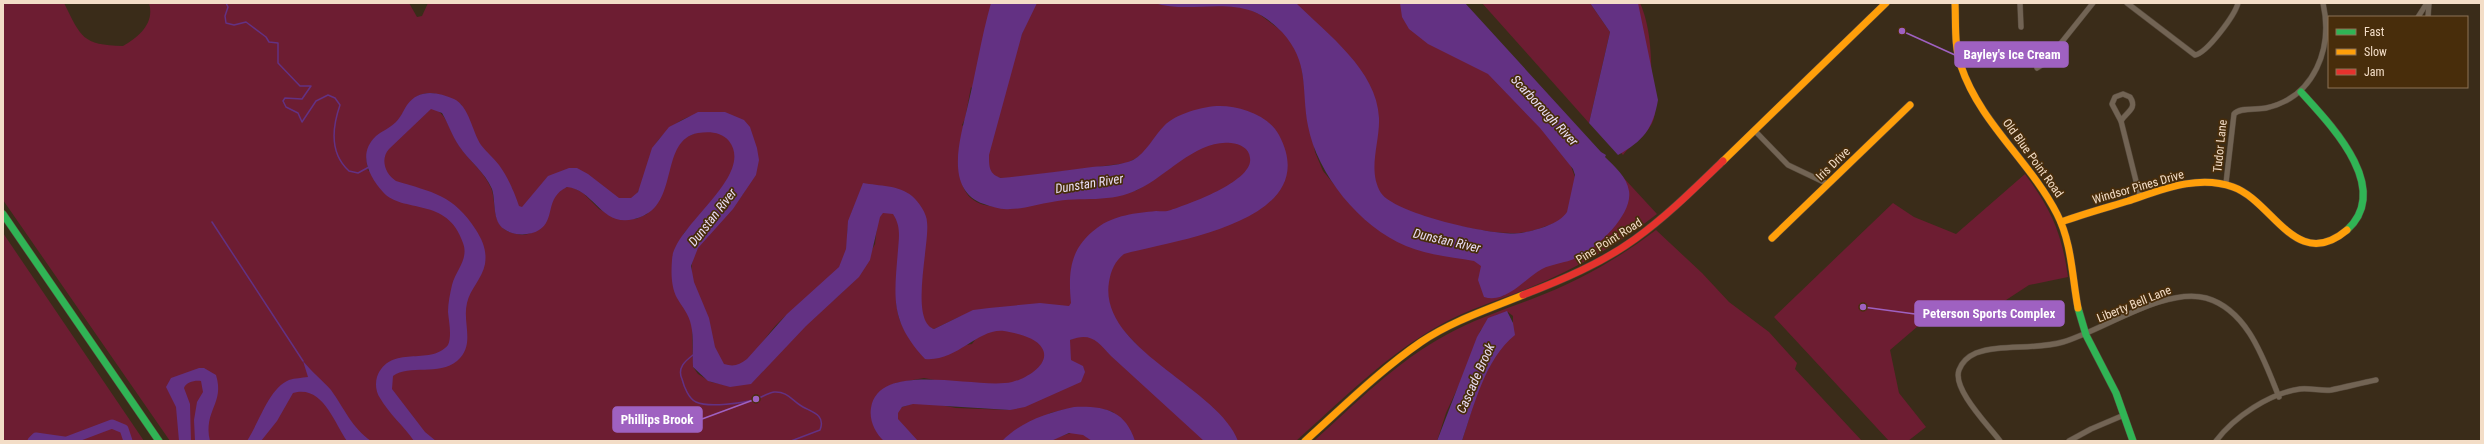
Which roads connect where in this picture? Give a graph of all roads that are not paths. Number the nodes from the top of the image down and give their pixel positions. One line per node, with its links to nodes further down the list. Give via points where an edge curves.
1 (1886, 3): 16 (street, Pine Point Road)
2 (1955, 3): 21 (street, Old Blue Point Road, via 1957,48 1968,83 1977,100 2044,191)
3 (2020, 3): 11 (street)
4 (2093, 3): 12 (street, via 2045,62)
5 (2127, 3): 6 (street, via 2195,56 2205,49 2232,16)
6 (2238, 3)
7 (2323, 3): 13 (street, via 2327,26 2324,51 2319,65)
8 (2428, 3): 9 (street); 10 (street)
9 (2419, 16)
10 (2428, 16)
11 (2021, 27)
12 (2037, 68)
13 (2301, 92): 17 (street, Tudor Lane, via 2273,106 2235,112); 17 (street, Windsor Pines Drive, via 2336,132 2359,176 2363,190 2362,205 2355,222 2333,239 2316,243 2301,242 2284,230 2250,195)
14 (1910, 105): 18 (street, Iris Drive)
15 (2121, 121): 15 (street, via 2132,111 2134,105 2130,97 2123,94 2115,97 2112,104); 19 (street)
16 (1755, 131): 18 (street, via 1788,165); 28 (street, Pine Point Road, via 1666,215 1624,246 1582,272 1471,316 1422,341 1390,365)
17 (2226, 183): 19 (street, Windsor Pines Drive, via 2189,182)
18 (1828, 184): 22 (street, Iris Drive)
19 (2140, 197): 21 (street, Windsor Pines Drive)
20 (3, 214): 27 (street)
21 (2061, 222): 23 (street, Old Blue Point Road, via 2069,247 2078,305)
22 (1772, 238)
23 (2086, 334): 25 (street, Liberty Bell Lane, via 2163,300 2186,296 2206,298 2234,313 2245,326); 26 (street, Old Blue Point Road, via 2116,393); 29 (street, Liberty Bell Lane, via 2056,344 1976,353 1963,363 1958,372 1960,386)
24 (2376, 380): 25 (street, via 2330,390 2301,389)
25 (2279, 397): 32 (street, via 2240,415)
26 (2124, 415): 30 (street); 31 (street, Old Blue Point Road)
27 (159, 441)
28 (1305, 441)
29 (2000, 441)
30 (2069, 441)
31 (2133, 441)
32 (2216, 441)

